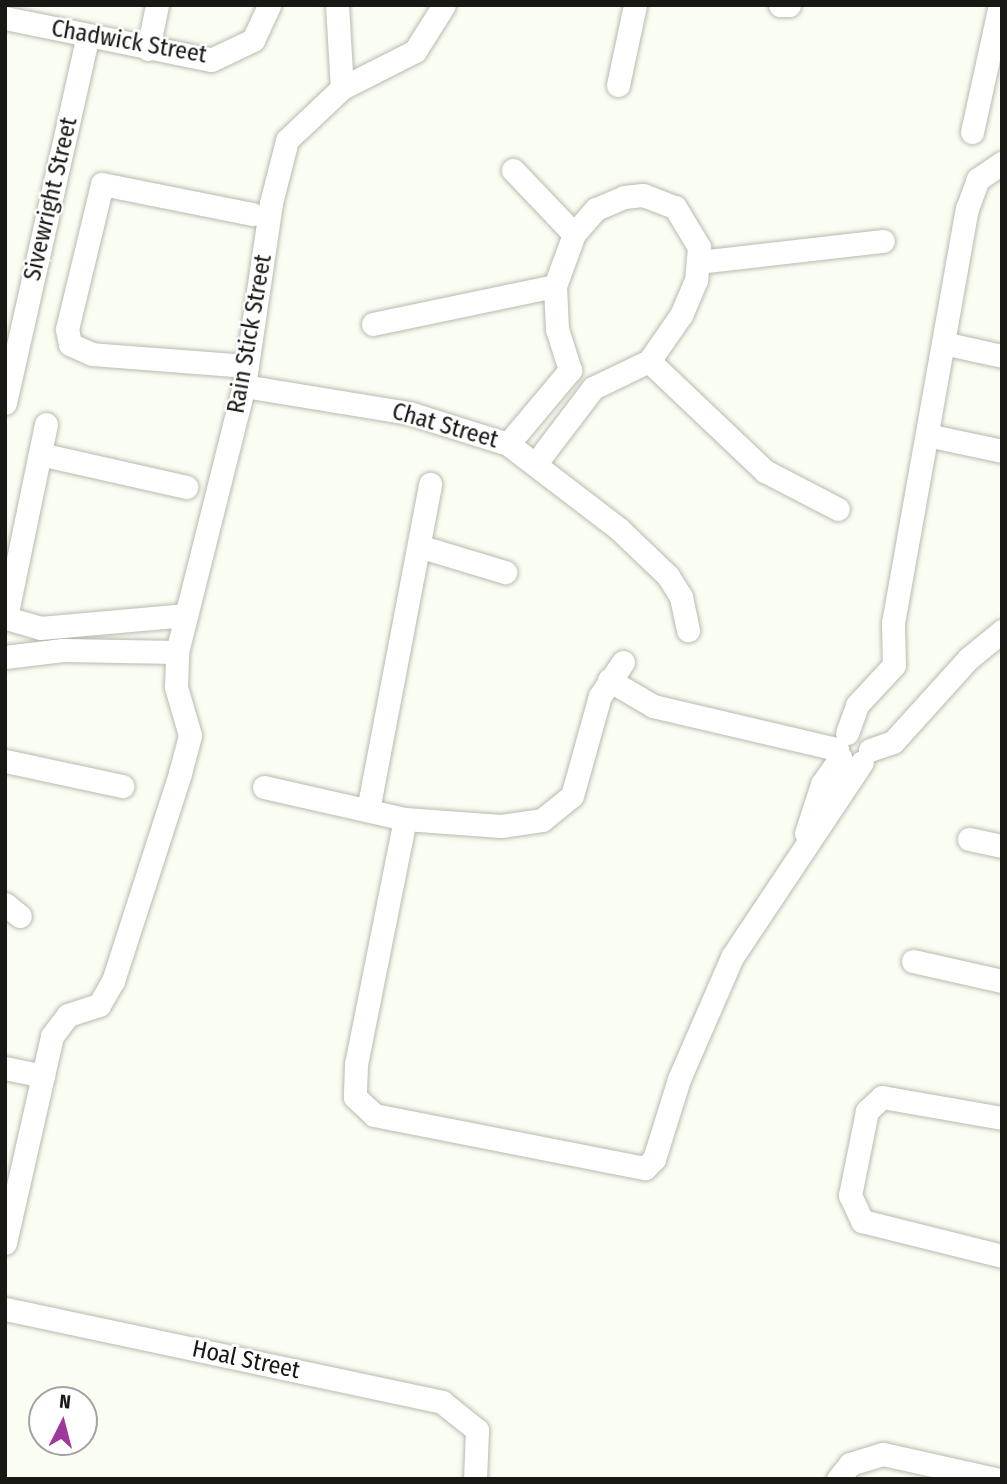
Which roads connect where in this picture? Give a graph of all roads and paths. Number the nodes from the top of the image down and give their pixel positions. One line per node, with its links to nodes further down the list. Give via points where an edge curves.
1 (157, 5): 11 (street)
2 (270, 5): 11 (street, Chadwick Street, via 253,40 234,54 211,60)
3 (337, 5): 13 (street)
4 (444, 5): 13 (street, Rain Stick Street, via 415,51)
5 (635, 5): 12 (street)
6 (780, 5): 7 (street)
7 (789, 5)
8 (1000, 5): 14 (street)
9 (5, 18): 10 (street, Chadwick Street)
10 (88, 36): 11 (street, Chadwick Street); 22 (street, Sivewright Street)
11 (148, 48)
12 (618, 85)
13 (342, 88): 27 (street, Rain Stick Street, via 288,140 271,203)
14 (972, 132)
15 (1002, 163): 24 (street, via 973,191)
16 (513, 170): 18 (street)
17 (252, 214): 27 (street, Chat Street, via 118,182 102,184 67,329 70,344 92,354)
18 (573, 234): 20 (street, via 596,209 643,195 675,207 688,222); 21 (street)
19 (883, 241): 20 (street)
20 (698, 262): 26 (street, via 681,315)
21 (555, 286): 23 (street); 29 (street, via 557,329 569,370)
22 (15, 313): 28 (street, Sivewright Street)
23 (373, 324)
24 (943, 343): 25 (street); 32 (street)
25 (1002, 356)
26 (649, 362): 31 (street, via 593,388); 39 (street, via 765,471)
27 (246, 376): 33 (street, Chat Street, via 409,413); 42 (street, Rain Stick Street)
28 (5, 403)
29 (533, 415): 31 (street); 33 (street)
30 (46, 424): 35 (street)
31 (557, 433): 36 (street)
32 (927, 435): 34 (street); 47 (street, via 893,623 894,665 857,705)
33 (508, 444): 36 (street, Chat Street)
34 (1002, 451)
35 (40, 454): 38 (street); 42 (street, via 6,618 40,628)
36 (536, 463): 43 (street, Chat Street, via 668,576 681,597)
37 (430, 484): 40 (street)
38 (186, 487)
39 (838, 509)
40 (422, 547): 41 (street); 51 (street)
41 (505, 572)
42 (186, 615): 45 (street, Rain Stick Street)
43 (688, 630)
44 (1002, 632): 47 (street, via 969,658 893,742)
45 (177, 652): 46 (street, via 63,650); 58 (street, Rain Stick Street, via 176,687 190,735 113,981 99,1005 58,1023)
46 (5, 657)
47 (851, 751): 52 (street, via 653,706 615,671 578,782 561,809 523,825); 52 (street, via 817,796 800,860 732,957 679,1079 654,1159 632,1169 374,1115 355,1097 356,1064)
48 (5, 761): 49 (street)
49 (122, 786)
50 (264, 787): 51 (street)
51 (368, 810): 52 (street)
52 (405, 819)
53 (969, 839): 54 (street)
54 (1002, 846)
55 (913, 961): 56 (street)
56 (1002, 981)
57 (5, 1068): 58 (street)
58 (43, 1076): 60 (street)
59 (1002, 1118): 61 (street, via 882,1097 867,1111 850,1195 862,1222)
60 (5, 1243)
61 (1002, 1256)
62 (5, 1309): 63 (street, Hoal Street, via 442,1402 477,1430)
63 (475, 1479)
64 (838, 1479): 65 (street, via 850,1464 883,1454)
65 (996, 1479)

